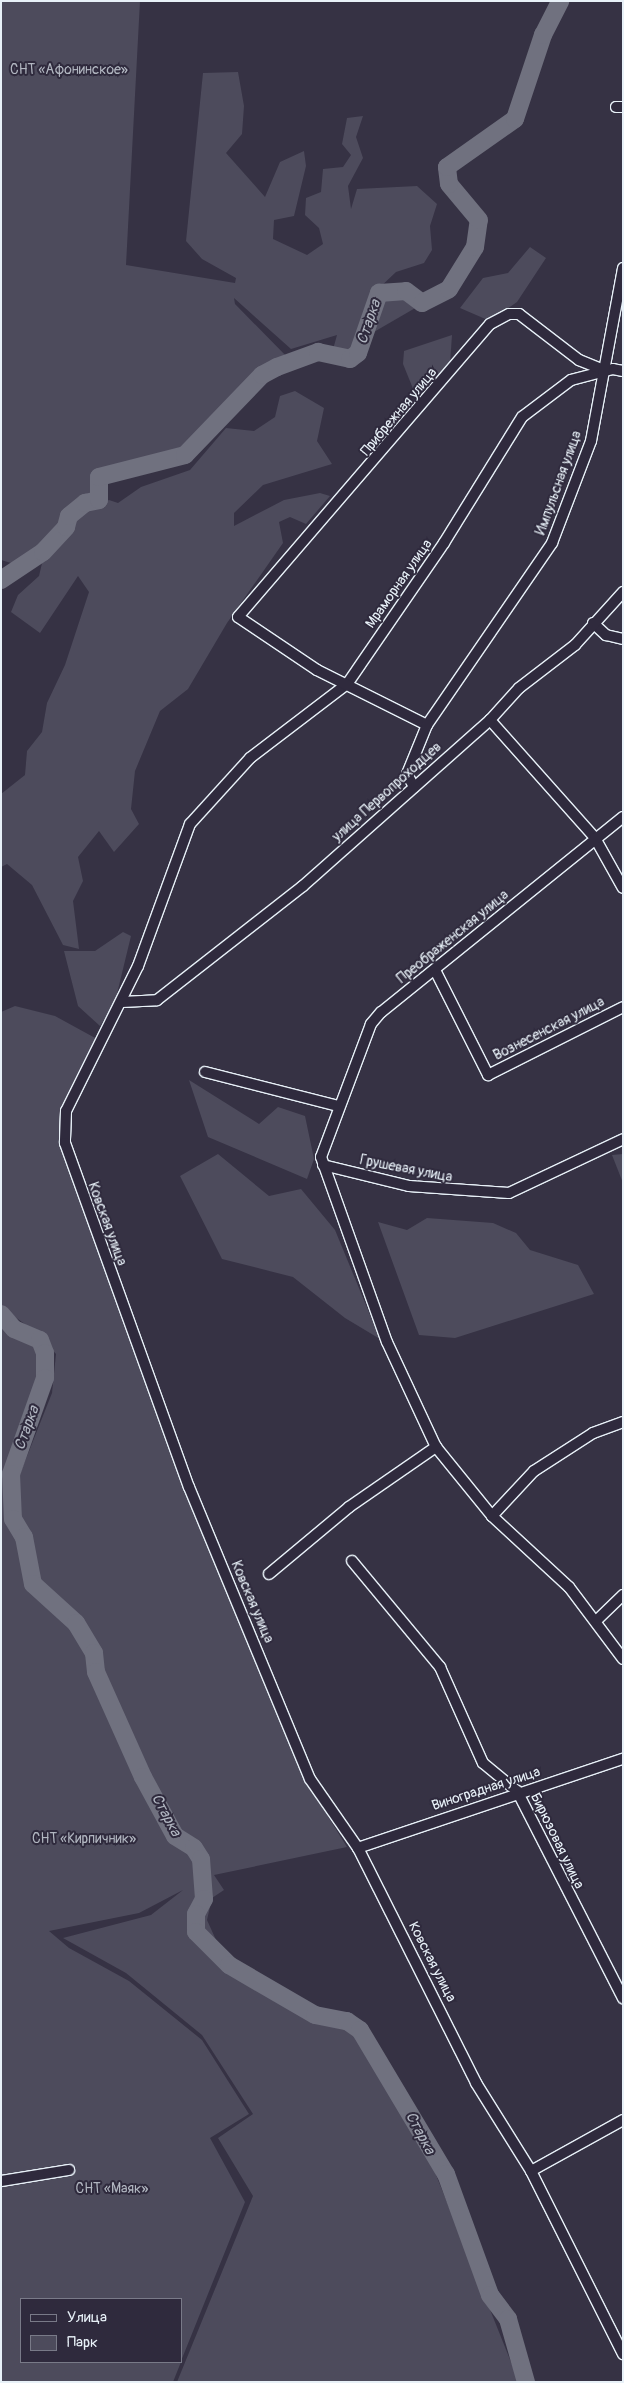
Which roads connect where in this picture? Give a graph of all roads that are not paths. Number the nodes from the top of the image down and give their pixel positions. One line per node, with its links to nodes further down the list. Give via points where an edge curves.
1 (623, 268): 2 (street, Импульсная улица)
2 (604, 370): 3 (street, Мраморная улица); 7 (street, Мраморная улица, via 571,380 522,417 444,543); 7 (street, Прибрежная улица, via 579,360 519,314 509,314 490,324 238,617 317,670); 9 (street, Импульсная улица, via 591,441 552,542)
3 (623, 371)
4 (623, 592): 5 (street, улица Первопроходцев)
5 (593, 623): 6 (street, via 606,635); 8 (street, улица Первопроходцев, via 575,645 519,688)
6 (623, 639)
7 (347, 684): 9 (street); 12 (street, Мраморная улица, via 250,758)
8 (490, 720): 10 (street, улица Первопроходцев); 13 (street)
9 (428, 725): 10 (street, Импульсная улица, via 406,774)
10 (414, 786): 16 (street, улица Первопроходцев, via 304,886 157,1000)
11 (623, 817): 13 (street, Преображенская улица)
12 (190, 824): 16 (street, Ковская улица)
13 (595, 838): 14 (street); 15 (street, Преображенская улица)
14 (623, 888)
15 (435, 970): 17 (street, Вознесенская улица, via 488,1075); 19 (street, Преображенская улица, via 371,1024)
16 (122, 1002): 32 (street, Ковская улица, via 66,1111 65,1144 190,1487 310,1778)
17 (623, 1007)
18 (205, 1072): 19 (street)
19 (338, 1106): 21 (street, Преображенская улица, via 324,1140)
20 (623, 1139): 21 (street, Грушевая улица, via 510,1193 409,1186)
21 (323, 1165): 23 (street, via 408,1394)
22 (623, 1422): 24 (street, via 593,1433 534,1471)
23 (436, 1447): 24 (street); 26 (street, via 349,1507)
24 (492, 1516): 28 (street, via 569,1587)
25 (352, 1561): 31 (street, Бирюзовая улица, via 440,1667 483,1763)
26 (269, 1574)
27 (623, 1595): 28 (street)
28 (597, 1620): 29 (street)
29 (623, 1658)
30 (623, 1758): 31 (street, Виноградная улица)
31 (517, 1791): 32 (street, Виноградная улица); 33 (street, Бирюзовая улица)
32 (358, 1848): 36 (street, Ковская улица, via 476,2082)
33 (623, 1998)
34 (623, 2120): 36 (street)
35 (69, 2170): 37 (street)
36 (530, 2171): 38 (street, Ковская улица)
37 (1, 2181)
38 (623, 2354)

